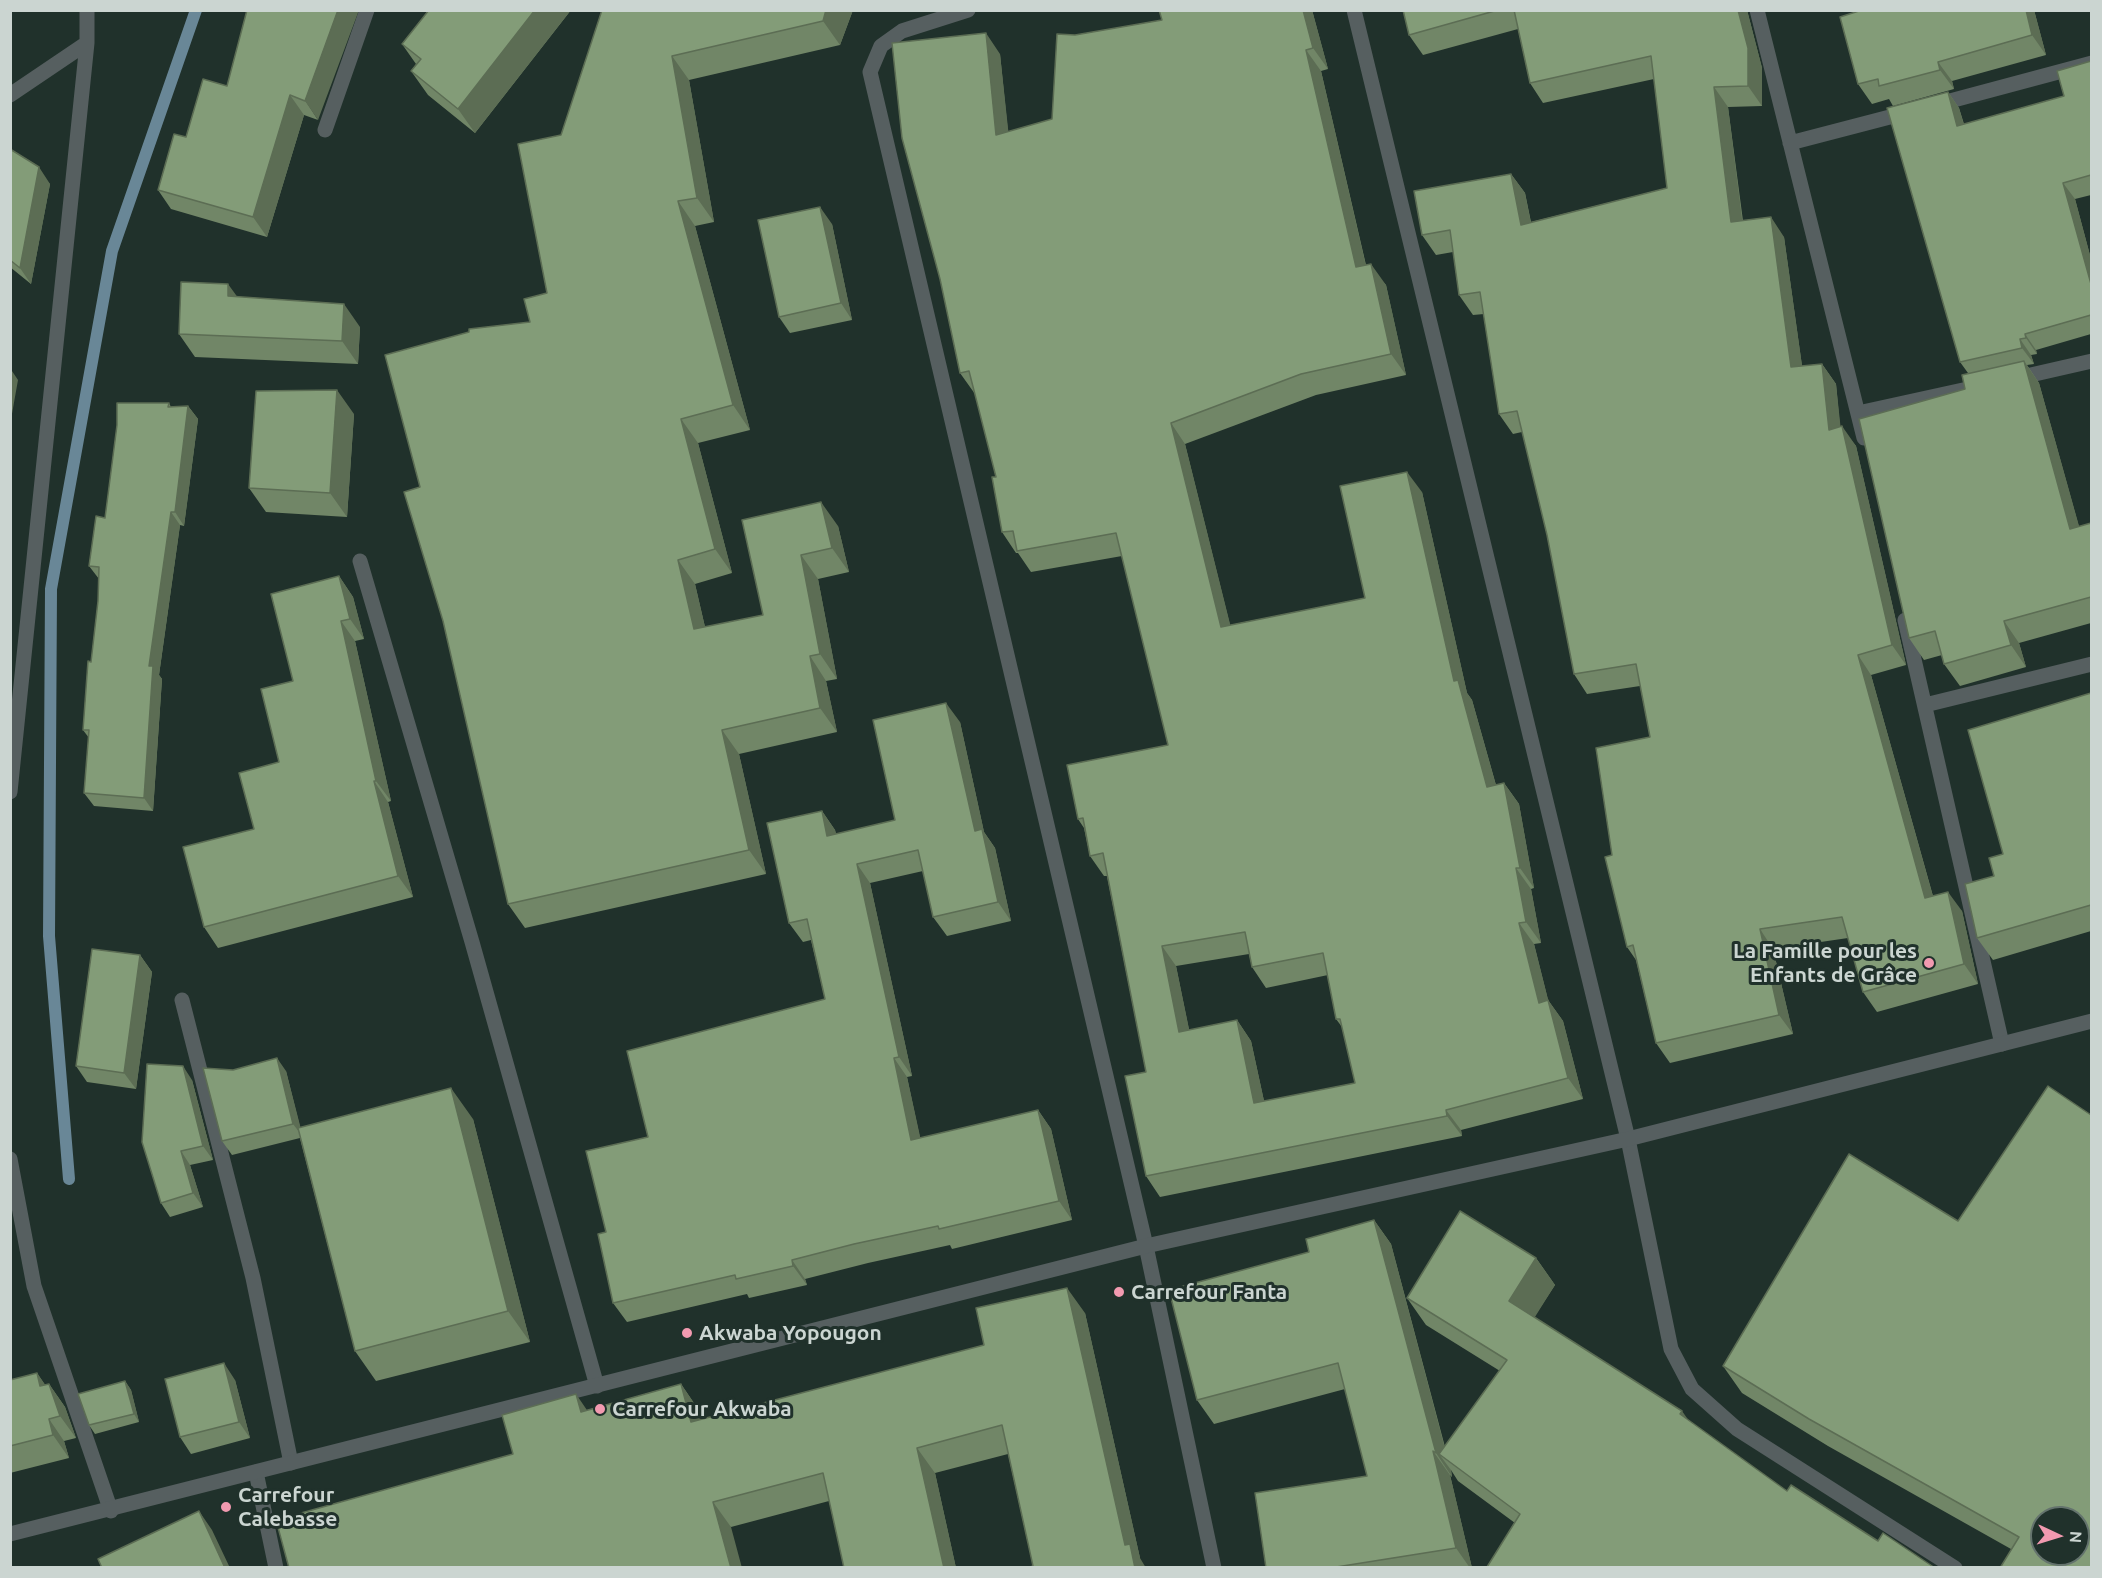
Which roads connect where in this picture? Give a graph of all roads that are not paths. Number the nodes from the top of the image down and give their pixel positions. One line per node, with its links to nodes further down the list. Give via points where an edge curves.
1 (87, 10): 7 (street)
2 (367, 10): 10 (street)
3 (968, 10): 6 (street)
4 (1354, 10): 23 (street)
5 (1757, 10): 11 (street)
6 (947, 13): 25 (street, via 902,31 881,46 870,72)
7 (87, 43): 9 (street); 19 (street)
8 (2091, 63): 11 (street)
9 (10, 95)
10 (326, 130)
11 (1790, 143): 13 (street)
12 (2091, 361): 13 (street)
13 (1858, 413): 14 (street)
14 (1866, 448)
15 (360, 561): 26 (street)
16 (1901, 600): 18 (street)
17 (2091, 664): 18 (street)
18 (1925, 705): 22 (street)
19 (10, 792)
20 (182, 1000): 27 (street, via 252,1278)
21 (2091, 1021): 22 (street)
22 (2002, 1044): 23 (street)
23 (1628, 1139): 25 (street); 33 (street, via 1671,1349 1692,1389 1737,1429)
24 (10, 1159): 29 (street, via 34,1286)
25 (1146, 1246): 26 (street); 32 (street)
26 (597, 1386): 27 (street)
27 (291, 1463): 28 (street)
28 (256, 1472): 29 (street); 31 (street)
29 (111, 1511): 30 (street)
30 (10, 1534)
31 (276, 1568)
32 (1214, 1568)
33 (1955, 1568)

